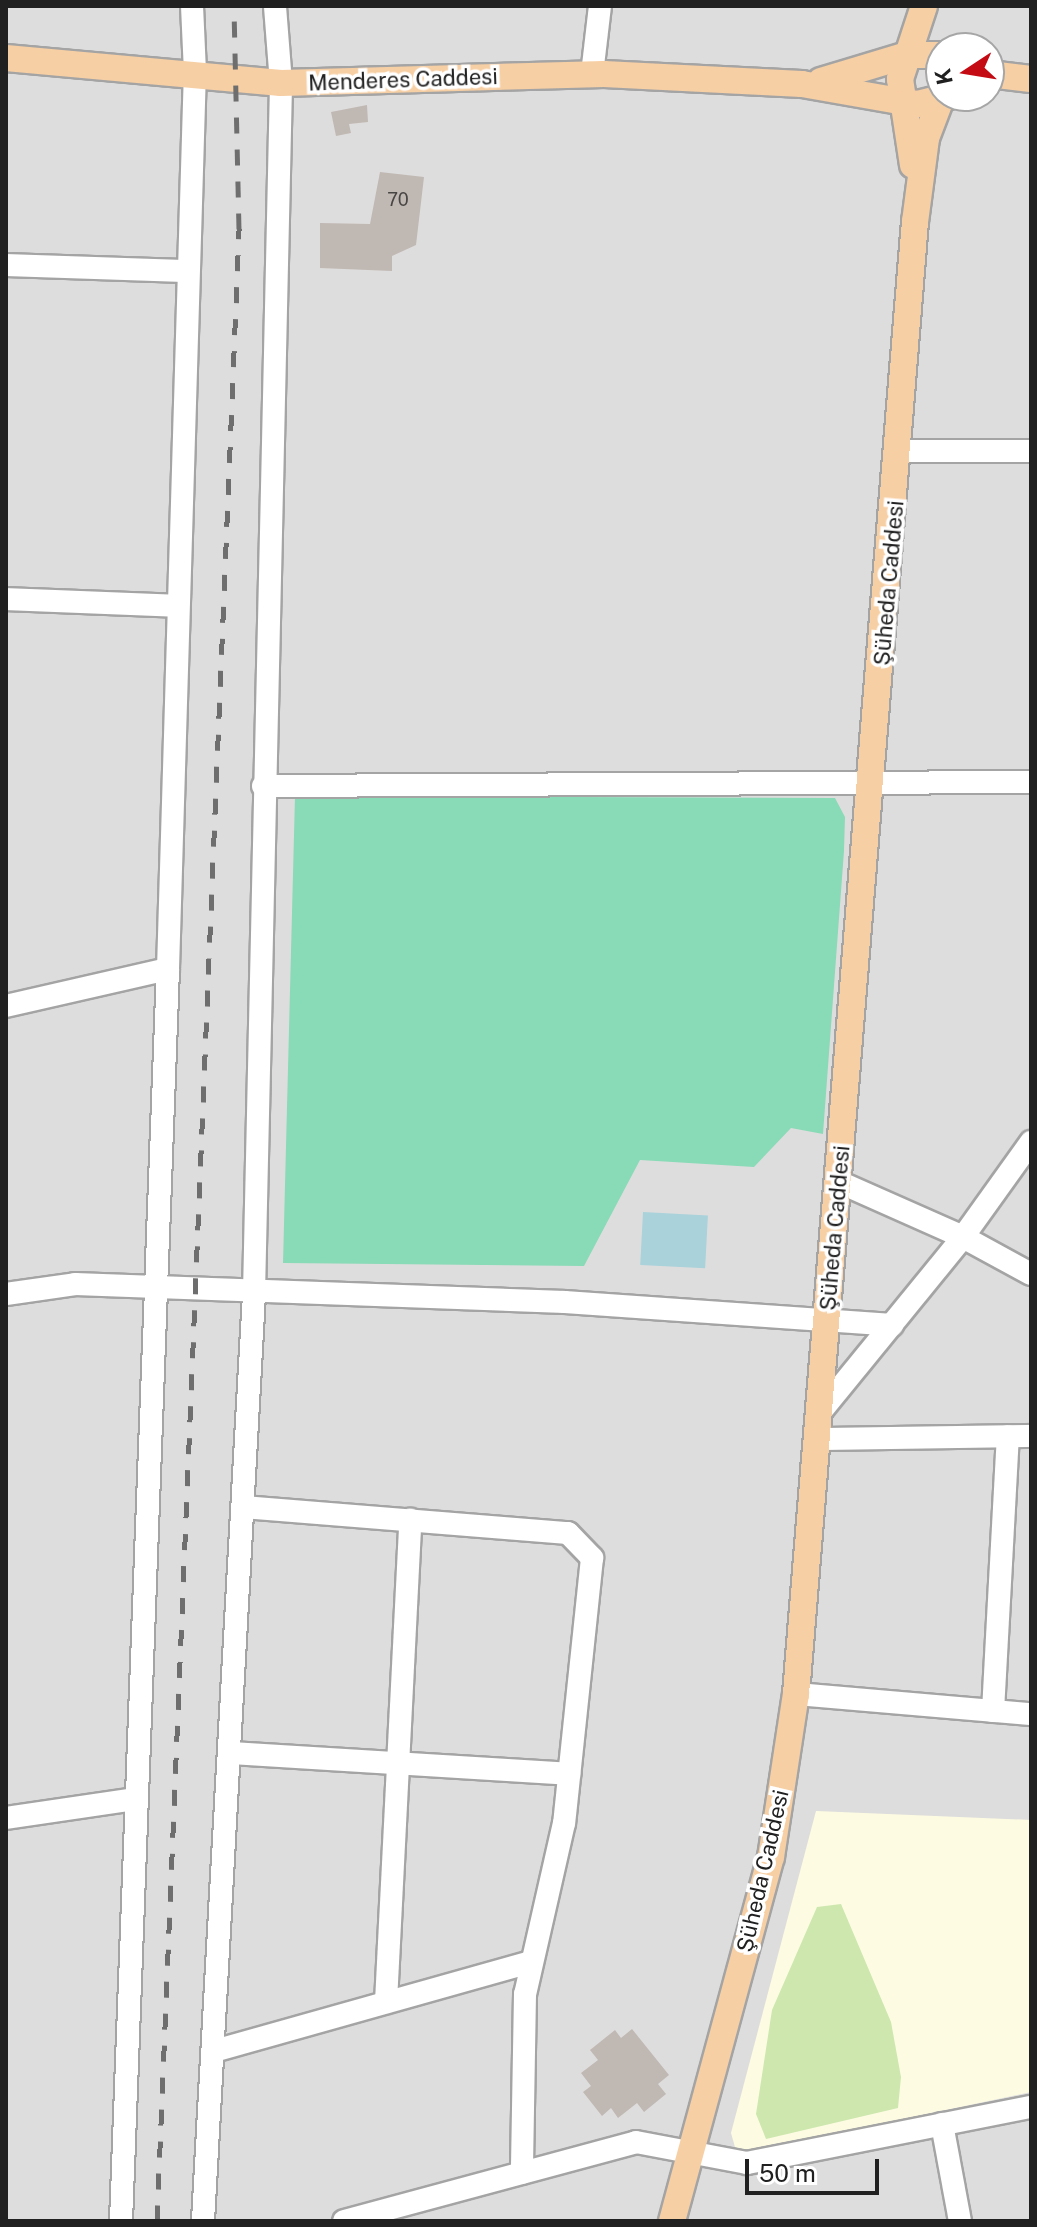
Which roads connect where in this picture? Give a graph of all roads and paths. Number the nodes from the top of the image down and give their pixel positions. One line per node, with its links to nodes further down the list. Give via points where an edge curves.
1 (192, 6): 10 (street)
2 (275, 6): 12 (street)
3 (600, 6): 11 (street)
4 (924, 6): 7 (main road)
5 (934, 6): 6 (main road)
6 (938, 32)
7 (907, 55): 8 (main road); 13 (main road, via 841,78); 15 (main road, via 900,79)
8 (925, 55)
9 (6, 58): 10 (main road, Menderes Caddesi)
10 (195, 72): 12 (main road, Menderes Caddesi); 19 (street)
11 (592, 74): 12 (main road, Menderes Caddesi); 13 (main road, Menderes Caddesi)
12 (281, 83): 26 (street)
13 (802, 84): 15 (main road)
14 (925, 99): 15 (main road)
15 (904, 100): 17 (main road)
16 (938, 112): 17 (main road, via 926,138)
17 (915, 222): 20 (main road, Şüheda Caddesi)
18 (6, 265): 19 (street)
19 (188, 271): 23 (street)
20 (900, 451): 21 (street); 25 (main road, Şüheda Caddesi)
21 (1031, 451)
22 (6, 599): 23 (street)
23 (177, 606): 27 (street)
24 (1031, 782): 25 (street)
25 (872, 783): 26 (street); 30 (main road, Şüheda Caddesi)
26 (263, 786): 34 (street)
27 (168, 969): 28 (street); 33 (street)
28 (6, 1006)
29 (1031, 1142): 31 (street)
30 (839, 1182): 31 (street); 36 (main road, Şüheda Caddesi)
31 (963, 1237): 32 (street); 37 (street)
32 (1031, 1274)
33 (156, 1287): 34 (street); 35 (street, via 75,1284); 50 (street)
34 (254, 1293): 36 (street, via 565,1302); 42 (street)
35 (6, 1294)
36 (827, 1323): 37 (street); 38 (main road, Şüheda Caddesi)
37 (892, 1325): 38 (street)
38 (822, 1410): 41 (main road, Şüheda Caddesi)
39 (1008, 1436): 40 (street); 41 (street); 45 (street)
40 (1031, 1436)
41 (818, 1439): 44 (main road, Şüheda Caddesi)
42 (243, 1507): 43 (street); 47 (street)
43 (410, 1520): 48 (street); 49 (street, via 568,1533 584,1544 592,1558)
44 (796, 1694): 45 (street); 57 (main road, Şüheda Caddesi, via 771,1857)
45 (993, 1711): 46 (street)
46 (1031, 1714)
47 (230, 1753): 48 (street); 54 (street)
48 (395, 1763): 49 (street); 53 (street)
49 (569, 1774): 52 (street, via 564,1823)
50 (134, 1799): 51 (street); 59 (street)
51 (6, 1818)
52 (530, 1962): 53 (street); 58 (street)
53 (386, 2002): 54 (street)
54 (214, 2051): 60 (street)
55 (1031, 2107): 56 (street)
56 (942, 2124): 57 (street, via 747,2163); 63 (street)
57 (690, 2153): 58 (street, via 636,2142); 62 (main road, Şüheda Caddesi)
58 (522, 2173): 61 (street)
59 (121, 2221)
60 (203, 2221)
61 (344, 2221)
62 (672, 2221)
63 (960, 2221)

